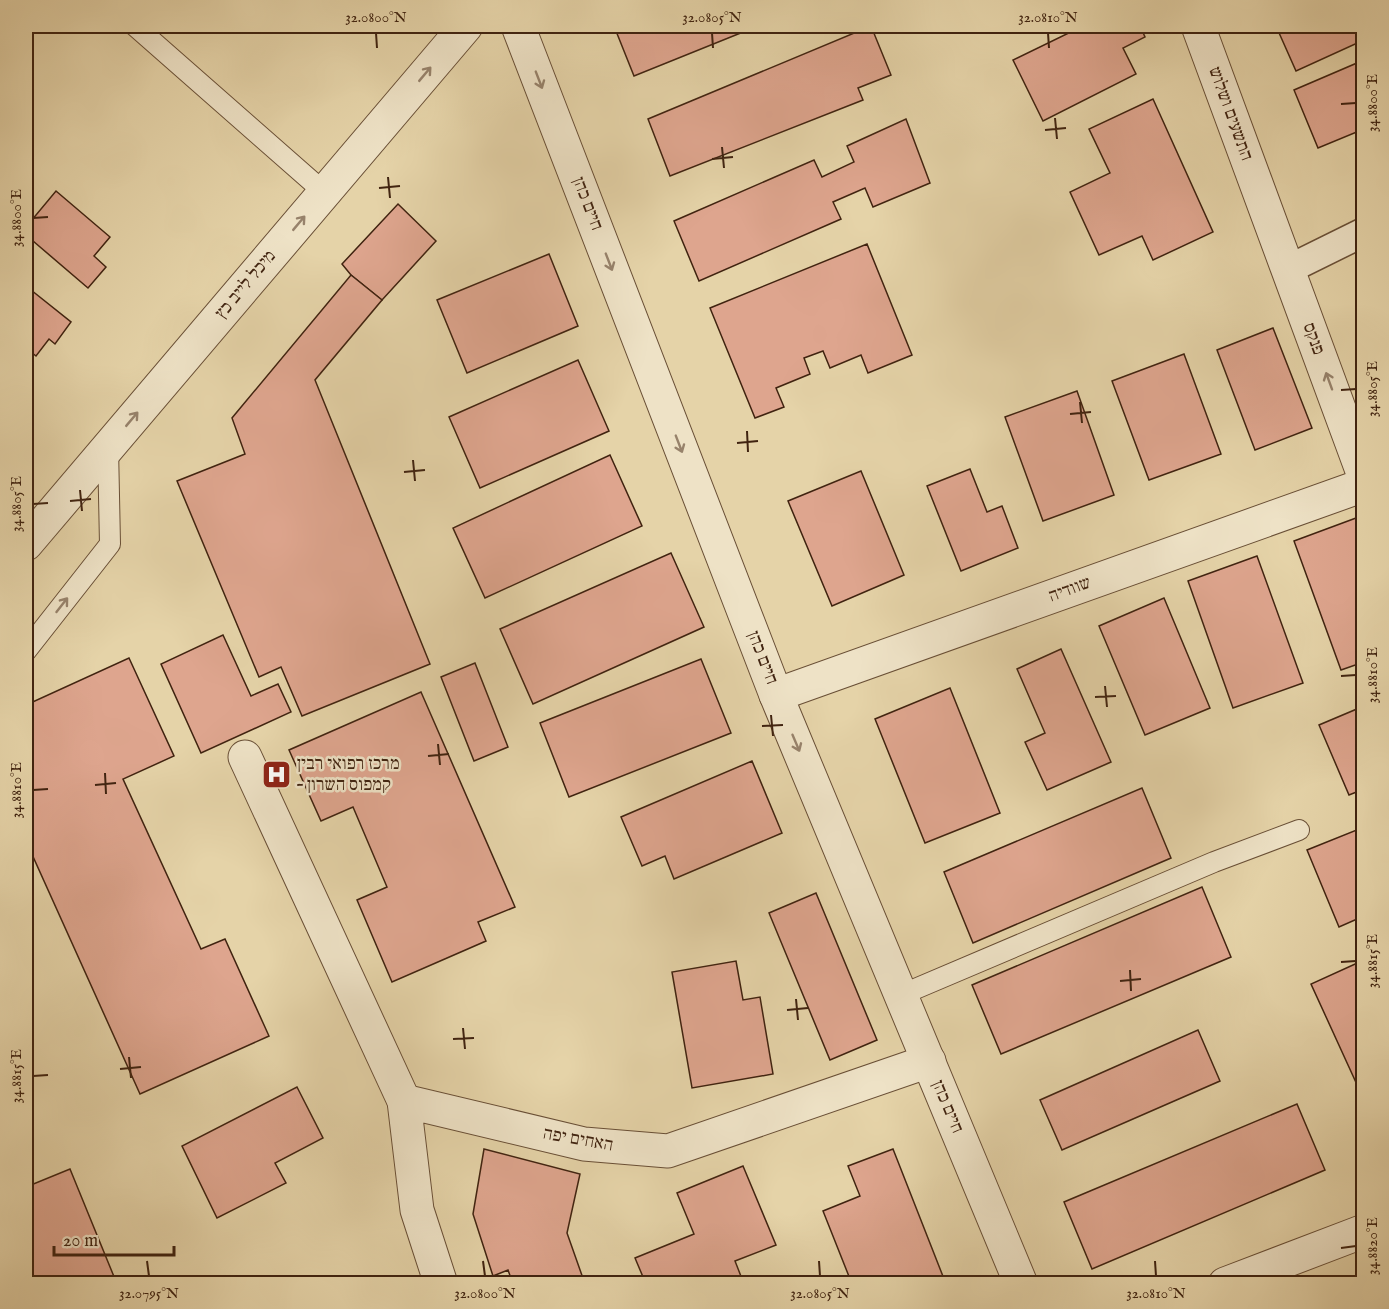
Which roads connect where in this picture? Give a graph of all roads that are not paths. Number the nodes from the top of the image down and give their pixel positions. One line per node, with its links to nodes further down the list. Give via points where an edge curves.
1 (135, 26): 5 (lane)
2 (466, 26): 5 (street, מיכל לייב כץ, one-way to 2)
3 (518, 26): 14 (street, חיים כהן, one-way to 14)
4 (1198, 26): 6 (street, התשעים ושלוש)
5 (325, 193): 9 (street, מיכל לייב כץ, one-way to 5)
6 (1262, 202): 8 (street, פנקס)
7 (1364, 232): 8 (street)
8 (1287, 270): 10 (street, פנקס, one-way to 8)
9 (108, 447): 12 (street, מיכל לייב כץ); 13 (lane, one-way to 9, via 110,544)
10 (1364, 476)
11 (1364, 485): 14 (street, שוודיה)
12 (26, 544)
13 (26, 651)
14 (776, 695): 17 (street, חיים כהן, one-way to 17)
15 (245, 757): 19 (street)
16 (1299, 830): 17 (lane)
17 (901, 995): 18 (street, חיים כהן)
18 (929, 1061): 19 (street, האחים יפה, via 668,1151 585,1144); 22 (street, חיים כהן)
19 (404, 1101): 21 (street, via 417,1210)
20 (1364, 1231): 23 (street)
21 (441, 1284)
22 (1021, 1284)
23 (1225, 1284)

